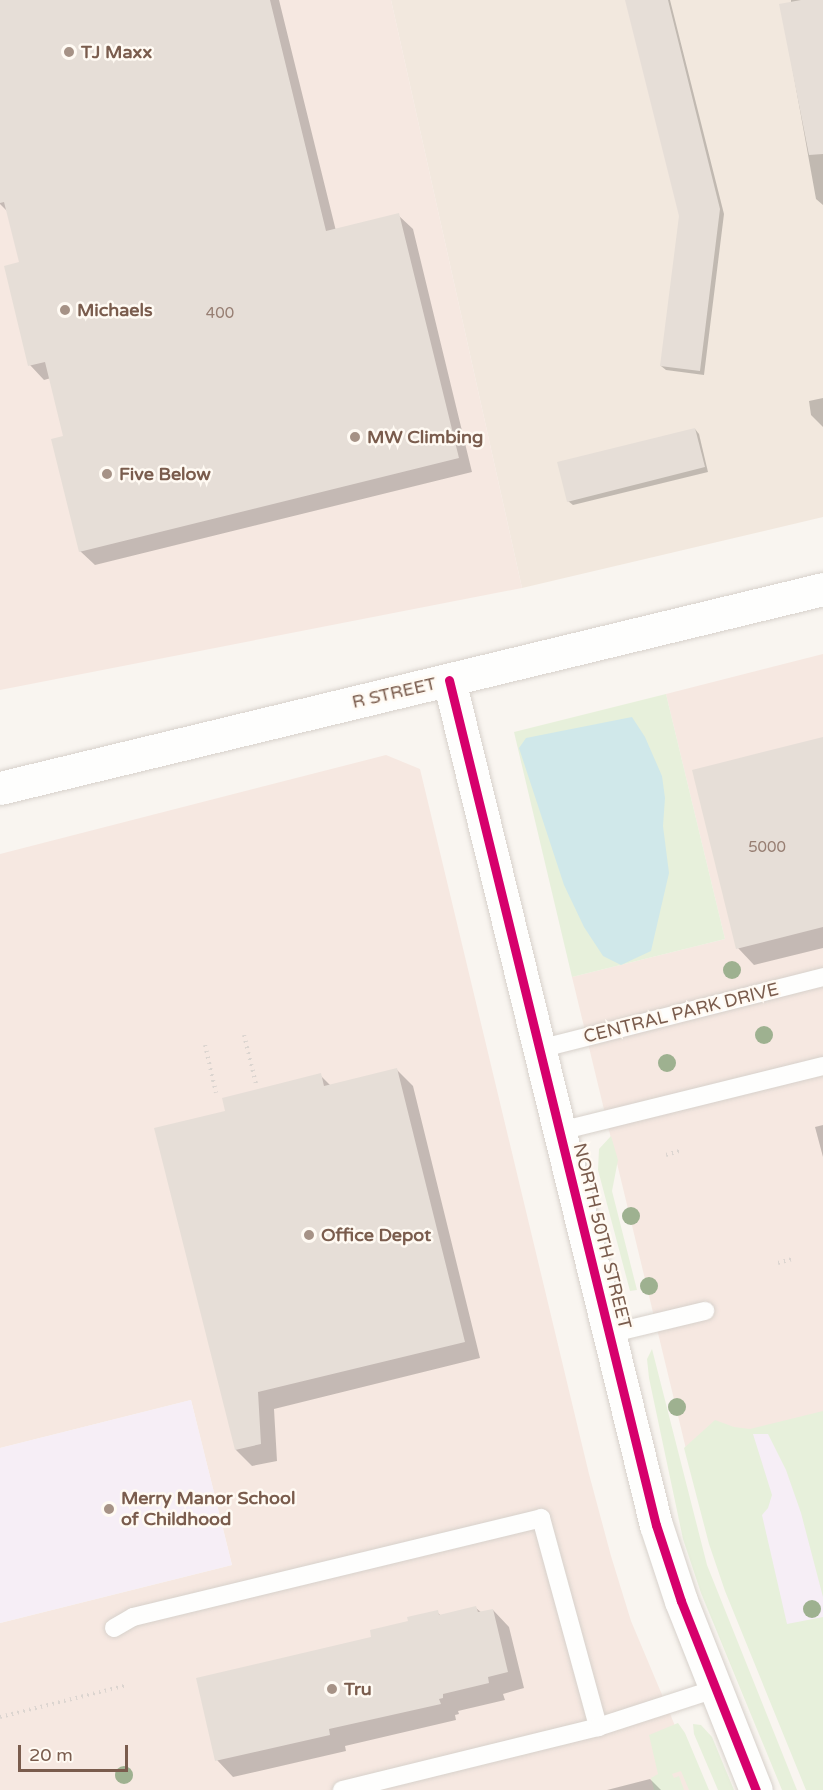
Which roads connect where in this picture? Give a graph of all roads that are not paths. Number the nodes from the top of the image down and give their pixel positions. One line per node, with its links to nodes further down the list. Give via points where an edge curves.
1 (823, 589): 2 (street, R STREET)
2 (449, 680): 3 (street, R STREET); 5 (street, NORTH 50TH STREET)
3 (0, 789)
4 (823, 977): 5 (lane, CENTRAL PARK DRIVE)
5 (539, 1048): 7 (street, NORTH 50TH STREET)
6 (823, 1066): 7 (lane)
7 (560, 1131): 9 (street, NORTH 50TH STREET)
8 (705, 1311): 9 (lane)
9 (609, 1334): 11 (street, NORTH 50TH STREET, via 656,1525)
10 (114, 1628): 12 (lane, via 133,1617 541,1518)
11 (715, 1689): 12 (lane); 14 (street, NORTH 50TH STREET)
12 (598, 1727): 13 (lane)
13 (342, 1790)
14 (756, 1790)

